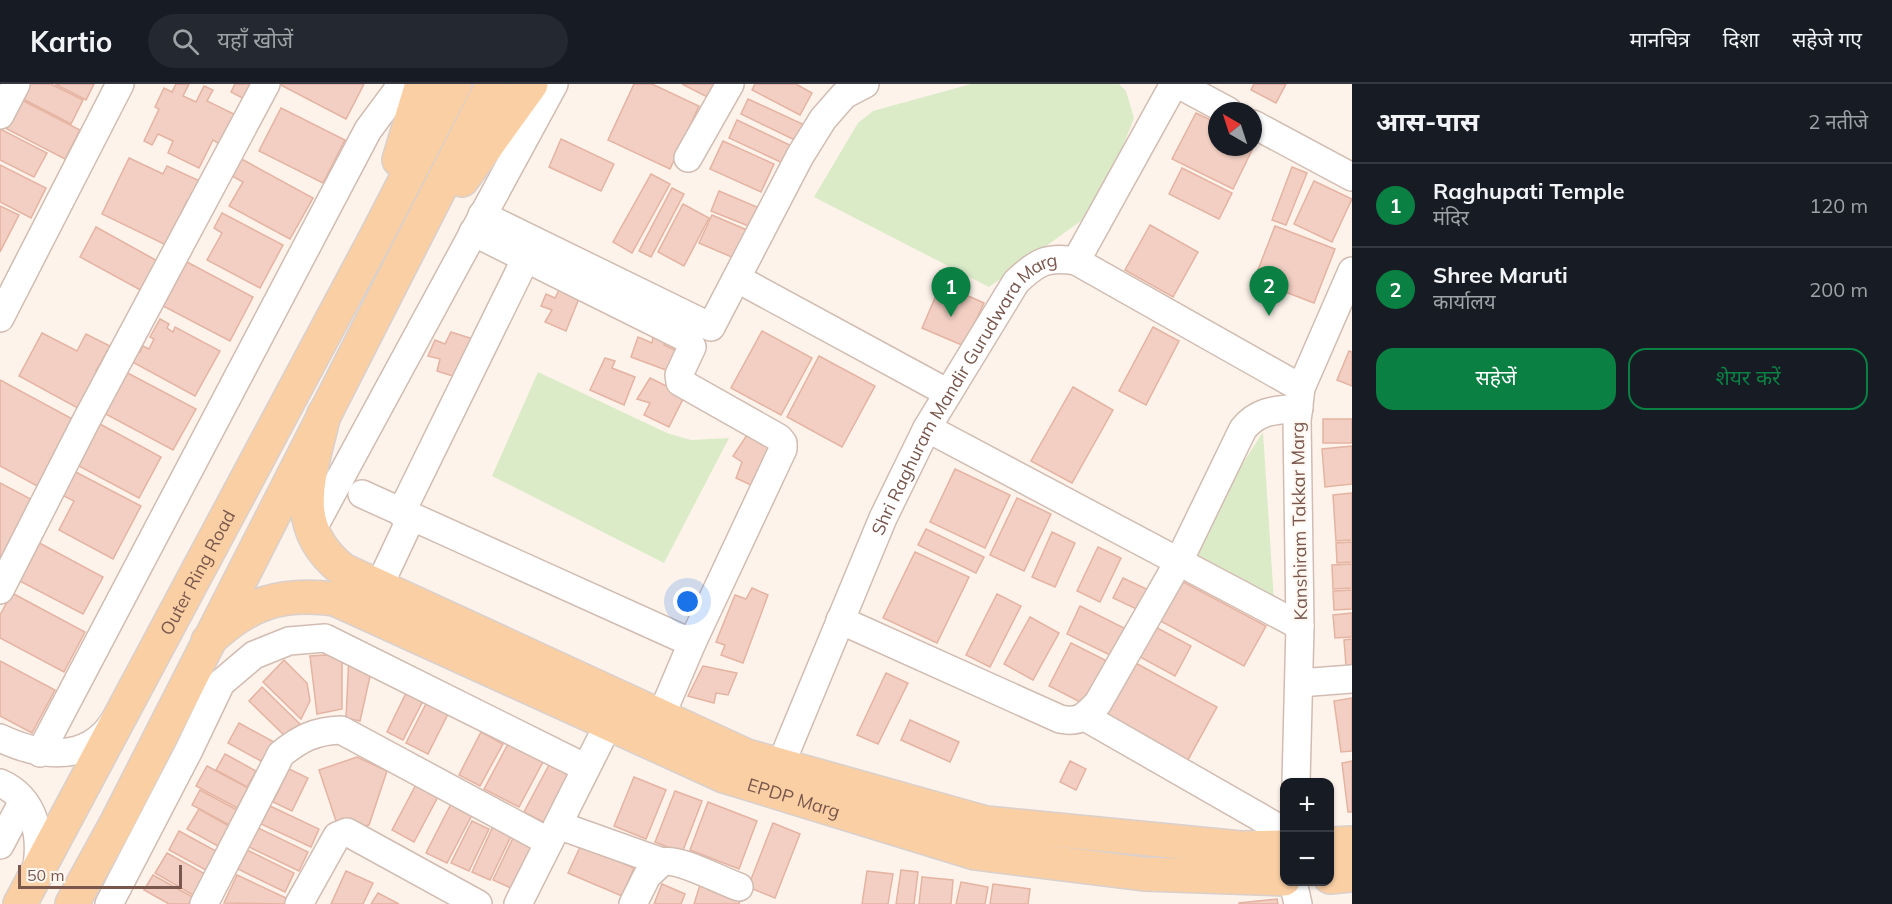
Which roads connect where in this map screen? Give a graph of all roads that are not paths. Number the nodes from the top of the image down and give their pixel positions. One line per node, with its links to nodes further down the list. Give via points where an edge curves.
1 (16, 84): 14 (street)
2 (120, 84): 25 (street)
3 (266, 84): 35 (street)
4 (402, 84): 47 (street, via 368,130)
5 (422, 84): 19 (main road)
6 (455, 84): 19 (main road)
7 (493, 84): 20 (main road)
8 (531, 84): 20 (main road)
9 (554, 84): 18 (street)
10 (730, 84): 16 (street)
11 (865, 84): 24 (street, via 844,95 823,119)
12 (1176, 84): 13 (street); 22 (street)
13 (1211, 102)
14 (0, 115)
15 (1262, 129): 17 (street)
16 (688, 158)
17 (1352, 177)
18 (478, 223): 21 (street); 24 (street, via 711,327); 32 (street)
19 (375, 239): 42 (main road, Outer Ring Road)
20 (406, 254): 28 (main road)
21 (526, 258): 31 (street); 39 (street, via 688,339 692,347 679,375 680,382 783,443)
22 (1076, 261): 26 (street, Shri Raghuram Mandir Gurudwara Marg, via 1055,258 1032,266 1016,282); 27 (street, Shri Raghuram Mandir Gurudwara Marg)
23 (1352, 271): 27 (street, Kanshiram Takkar Marg)
24 (738, 279): 26 (street)
25 (0, 318)
26 (948, 393): 29 (street, Shri Raghuram Mandir Gurudwara Marg)
27 (1300, 398): 33 (street, via 1251,419); 37 (street, Kanshiram Takkar Marg)
28 (324, 414): 32 (main road, via 306,500); 38 (main road)
29 (927, 428): 33 (street); 36 (street, Shri Raghuram Mandir Gurudwara Marg)
30 (362, 494): 31 (street)
31 (406, 515): 34 (street); 39 (street)
32 (311, 532): 34 (main road, EPDP Marg, via 330,559)
33 (1179, 561): 37 (street); 45 (street, via 1098,703)
34 (369, 581): 43 (main road, EPDP Marg)
35 (0, 590)
36 (840, 620): 45 (street, via 1060,719 1074,722); 49 (street, Shri Raghuram Mandir Gurudwara Marg)
37 (1300, 626): 41 (street, Kanshiram Takkar Marg)
38 (208, 641): 43 (main road, EPDP Marg, via 252,607 279,598 308,595 335,599); 66 (main road)
39 (692, 643): 44 (street)
40 (1352, 679): 41 (street)
41 (1299, 683): 50 (street, Kanshiram Takkar Marg)
42 (124, 707): 47 (street, via 110,727 92,742 71,752); 65 (main road, Outer Ring Road)
43 (615, 710): 44 (main road, EPDP Marg); 48 (street); 49 (main road, EPDP Marg, via 724,776)
44 (662, 716): 49 (main road, EPDP Marg, via 747,756)
45 (1085, 717): 53 (street)
46 (0, 738): 47 (street)
47 (40, 753)
48 (586, 768): 54 (street); 67 (street, via 326,638 289,641 254,655 220,682)
49 (775, 778): 58 (main road, EPDP Marg, via 986,824 1241,848); 62 (main road, EPDP Marg, via 975,854 1144,874)
50 (1296, 778)
51 (0, 783): 52 (street)
52 (23, 801): 57 (street); 65 (street, via 36,824 40,850)
53 (1280, 829)
54 (554, 833): 59 (street); 68 (street, via 340,730 321,730 301,738 282,754); 71 (street)
55 (1352, 843): 56 (main road)
56 (1334, 844)
57 (0, 845)
58 (1280, 847)
59 (662, 862): 64 (street, via 668,860); 72 (street, via 648,876)
60 (1352, 875): 61 (main road)
61 (1334, 877)
62 (1280, 879)
63 (1294, 886): 73 (street)
64 (739, 887)
65 (27, 890)
66 (72, 904)
67 (109, 904)
68 (204, 904)
69 (299, 904): 70 (street, via 337,836 347,832)
70 (478, 904)
71 (518, 904)
72 (633, 904)
73 (1298, 904)

